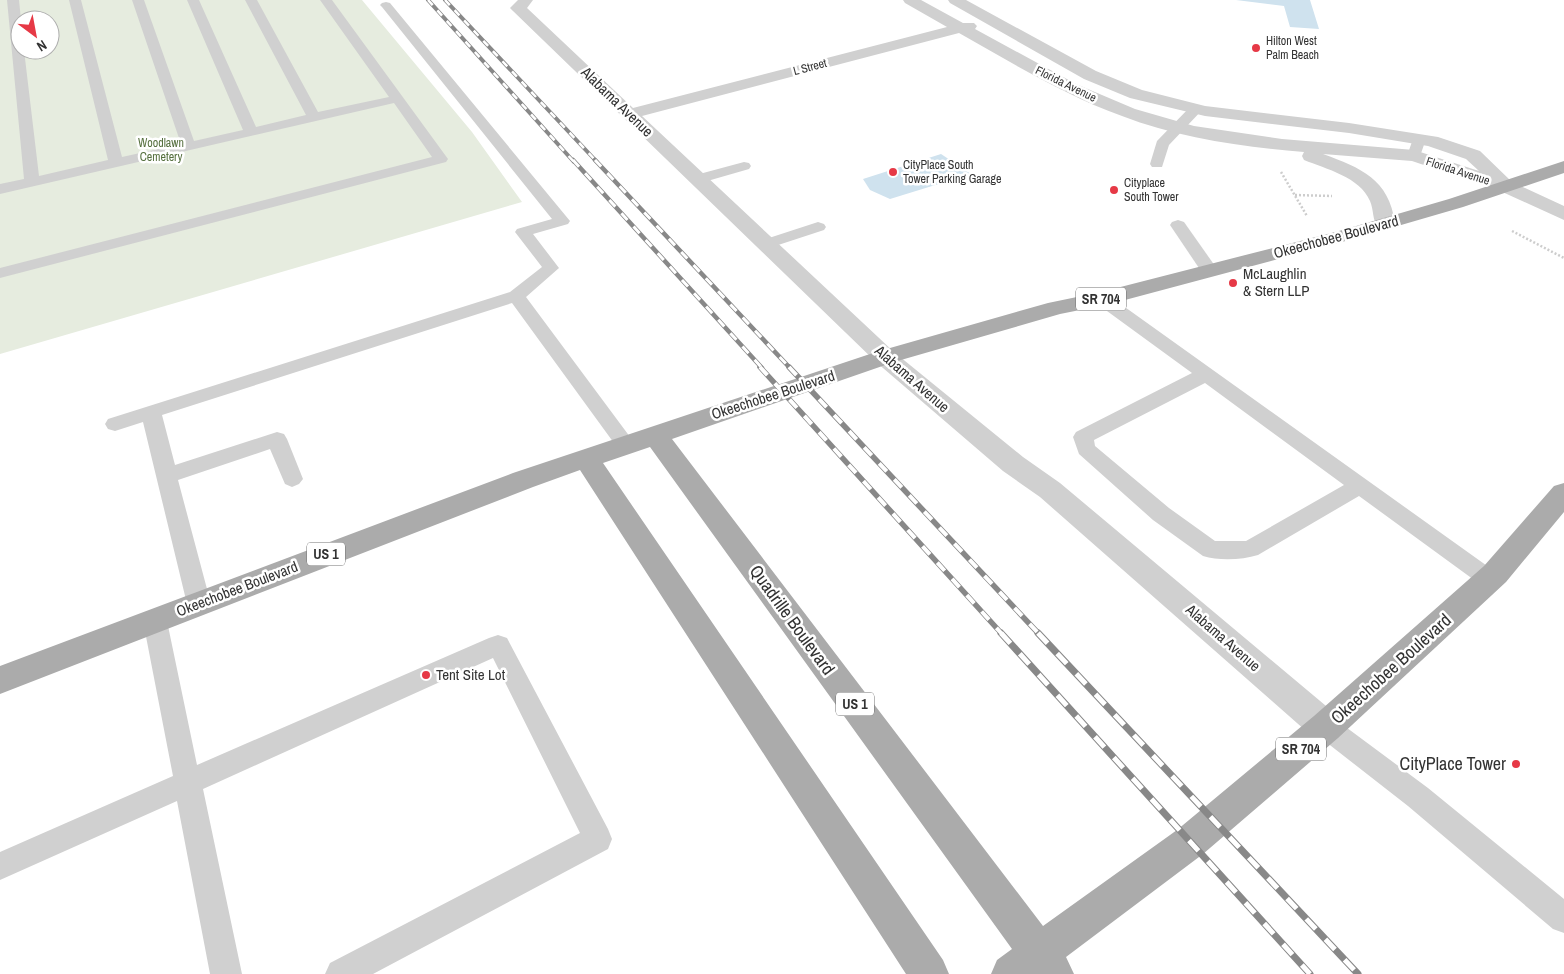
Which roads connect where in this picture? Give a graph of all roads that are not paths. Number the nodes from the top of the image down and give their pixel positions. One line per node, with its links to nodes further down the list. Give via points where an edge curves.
1 (13, 0): 27 (lane)
2 (75, 0): 22 (lane)
3 (138, 0): 20 (lane)
4 (194, 0): 18 (lane)
5 (251, 0): 16 (lane)
6 (326, 0): 13 (lane)
7 (910, 0): 12 (street, Florida Avenue)
8 (955, 0): 11 (street, Florida Avenue)
9 (522, 4): 15 (street, Alabama Avenue)
10 (386, 5): 37 (lane, via 562,221 524,232 551,268)
11 (992, 20): 12 (street, L Street); 14 (street, Florida Avenue, via 1099,79 1136,94)
12 (960, 28): 15 (street, L Street); 17 (street, Florida Avenue, via 1070,88 1129,113)
13 (396, 99): 16 (lane); 36 (lane, via 441,159)
14 (1196, 109): 17 (lane); 21 (street, Florida Avenue)
15 (629, 114): 26 (street, Alabama Avenue)
16 (314, 117): 18 (lane)
17 (1179, 128): 19 (street, Florida Avenue); 23 (lane, via 1162,144)
18 (251, 132): 20 (lane)
19 (1282, 145): 21 (street, Florida Avenue); 31 (street, via 1344,168 1368,184 1380,201)
20 (189, 146): 22 (lane)
21 (1416, 148): 28 (street, Florida Avenue)
22 (116, 162): 27 (lane)
23 (1158, 164)
24 (744, 166): 26 (lane)
25 (1564, 167): 28 (main road, Okeechobee Boulevard / SR 704)
26 (698, 179): 34 (street, Alabama Avenue)
27 (32, 182): 29 (lane)
28 (1505, 186): 30 (street, Florida Avenue); 31 (main road, Okeechobee Boulevard / SR 704)
29 (0, 189)
30 (1564, 214)
31 (1385, 224): 35 (main road, Okeechobee Boulevard / SR 704)
32 (1178, 225): 35 (lane)
33 (818, 227): 34 (lane)
34 (766, 244): 39 (street, Alabama Avenue)
35 (1209, 270): 38 (main road, Okeechobee Boulevard / SR 704)
36 (0, 273)
37 (516, 296): 41 (lane); 43 (lane)
38 (1102, 299): 39 (main road, Okeechobee Boulevard / SR 704, via 1056,308); 40 (lane)
39 (885, 357): 43 (main road, Okeechobee Boulevard / SR 704); 53 (street, Alabama Avenue, via 1013,464 1050,490)
40 (1206, 374): 47 (lane); 47 (lane, via 1083,437 1086,449 1161,514 1212,550 1250,549)
41 (151, 412): 42 (lane); 45 (lane)
42 (114, 424)
43 (640, 440): 44 (main road, Okeechobee Boulevard / US 1); 57 (main road, Quadrille Boulevard / US 1)
44 (586, 458): 50 (main road, Okeechobee Boulevard / US 1); 60 (main road)
45 (166, 476): 46 (lane, via 277,439); 50 (lane)
46 (292, 479)
47 (1360, 486): 49 (lane)
48 (1564, 493): 49 (main road, Okeechobee Boulevard / SR 704)
49 (1489, 579): 53 (main road, Okeechobee Boulevard / SR 704)
50 (199, 604): 51 (main road, Okeechobee Boulevard / US 1)
51 (155, 621): 52 (main road, Okeechobee Boulevard / US 1); 54 (lane)
52 (0, 680)
53 (1326, 728): 56 (lane, via 1418,797); 57 (main road, Okeechobee Boulevard / SR 704)
54 (188, 784): 55 (lane); 58 (lane); 59 (lane, via 498,645 598,839)
55 (0, 866)
56 (1564, 918)
57 (1047, 964): 61 (main road, Okeechobee Boulevard / SR 704)
58 (226, 974)
59 (341, 974)
60 (929, 974)
61 (1011, 974)

